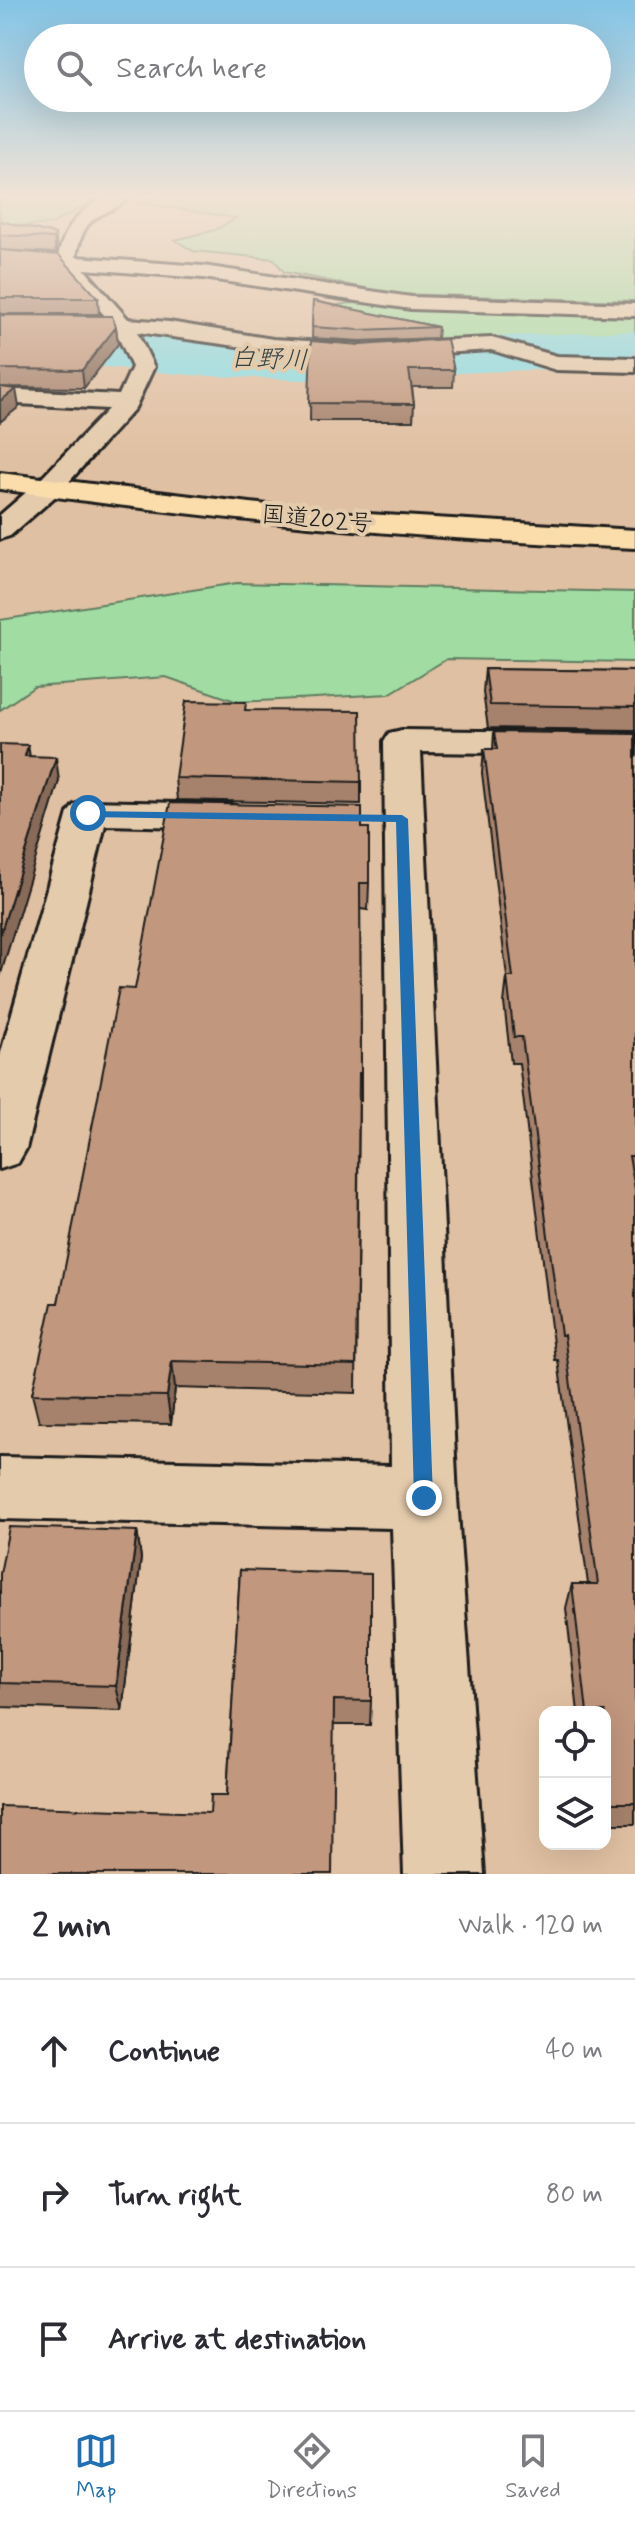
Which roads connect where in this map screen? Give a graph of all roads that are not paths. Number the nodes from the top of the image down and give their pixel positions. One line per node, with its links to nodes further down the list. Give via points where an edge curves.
1 (86, 282): 7 (street)
2 (273, 282): 4 (street, via 411,303)
3 (0, 307): 5 (street)
4 (635, 310)
5 (85, 322): 6 (street); 7 (street)
6 (0, 323)
7 (125, 325): 8 (street, via 360,351 492,344 556,363); 10 (street, via 143,367)
8 (635, 365)
9 (0, 396): 10 (street)
10 (127, 403): 12 (street)
11 (0, 481): 12 (highway, 国道202号)
12 (48, 488): 13 (street); 14 (highway, 国道202号, via 267,517 474,534)
13 (7, 517): 15 (highway, 国道202号)
14 (635, 539)
15 (505, 561)
16 (535, 562): 17 (highway)
17 (635, 564)
18 (635, 744): 22 (street, via 402,741 386,819)
19 (261, 816): 20 (street, via 88,813)
20 (4, 1119)
21 (0, 1488): 22 (street)
22 (424, 1498): 23 (street)
23 (444, 1874)

